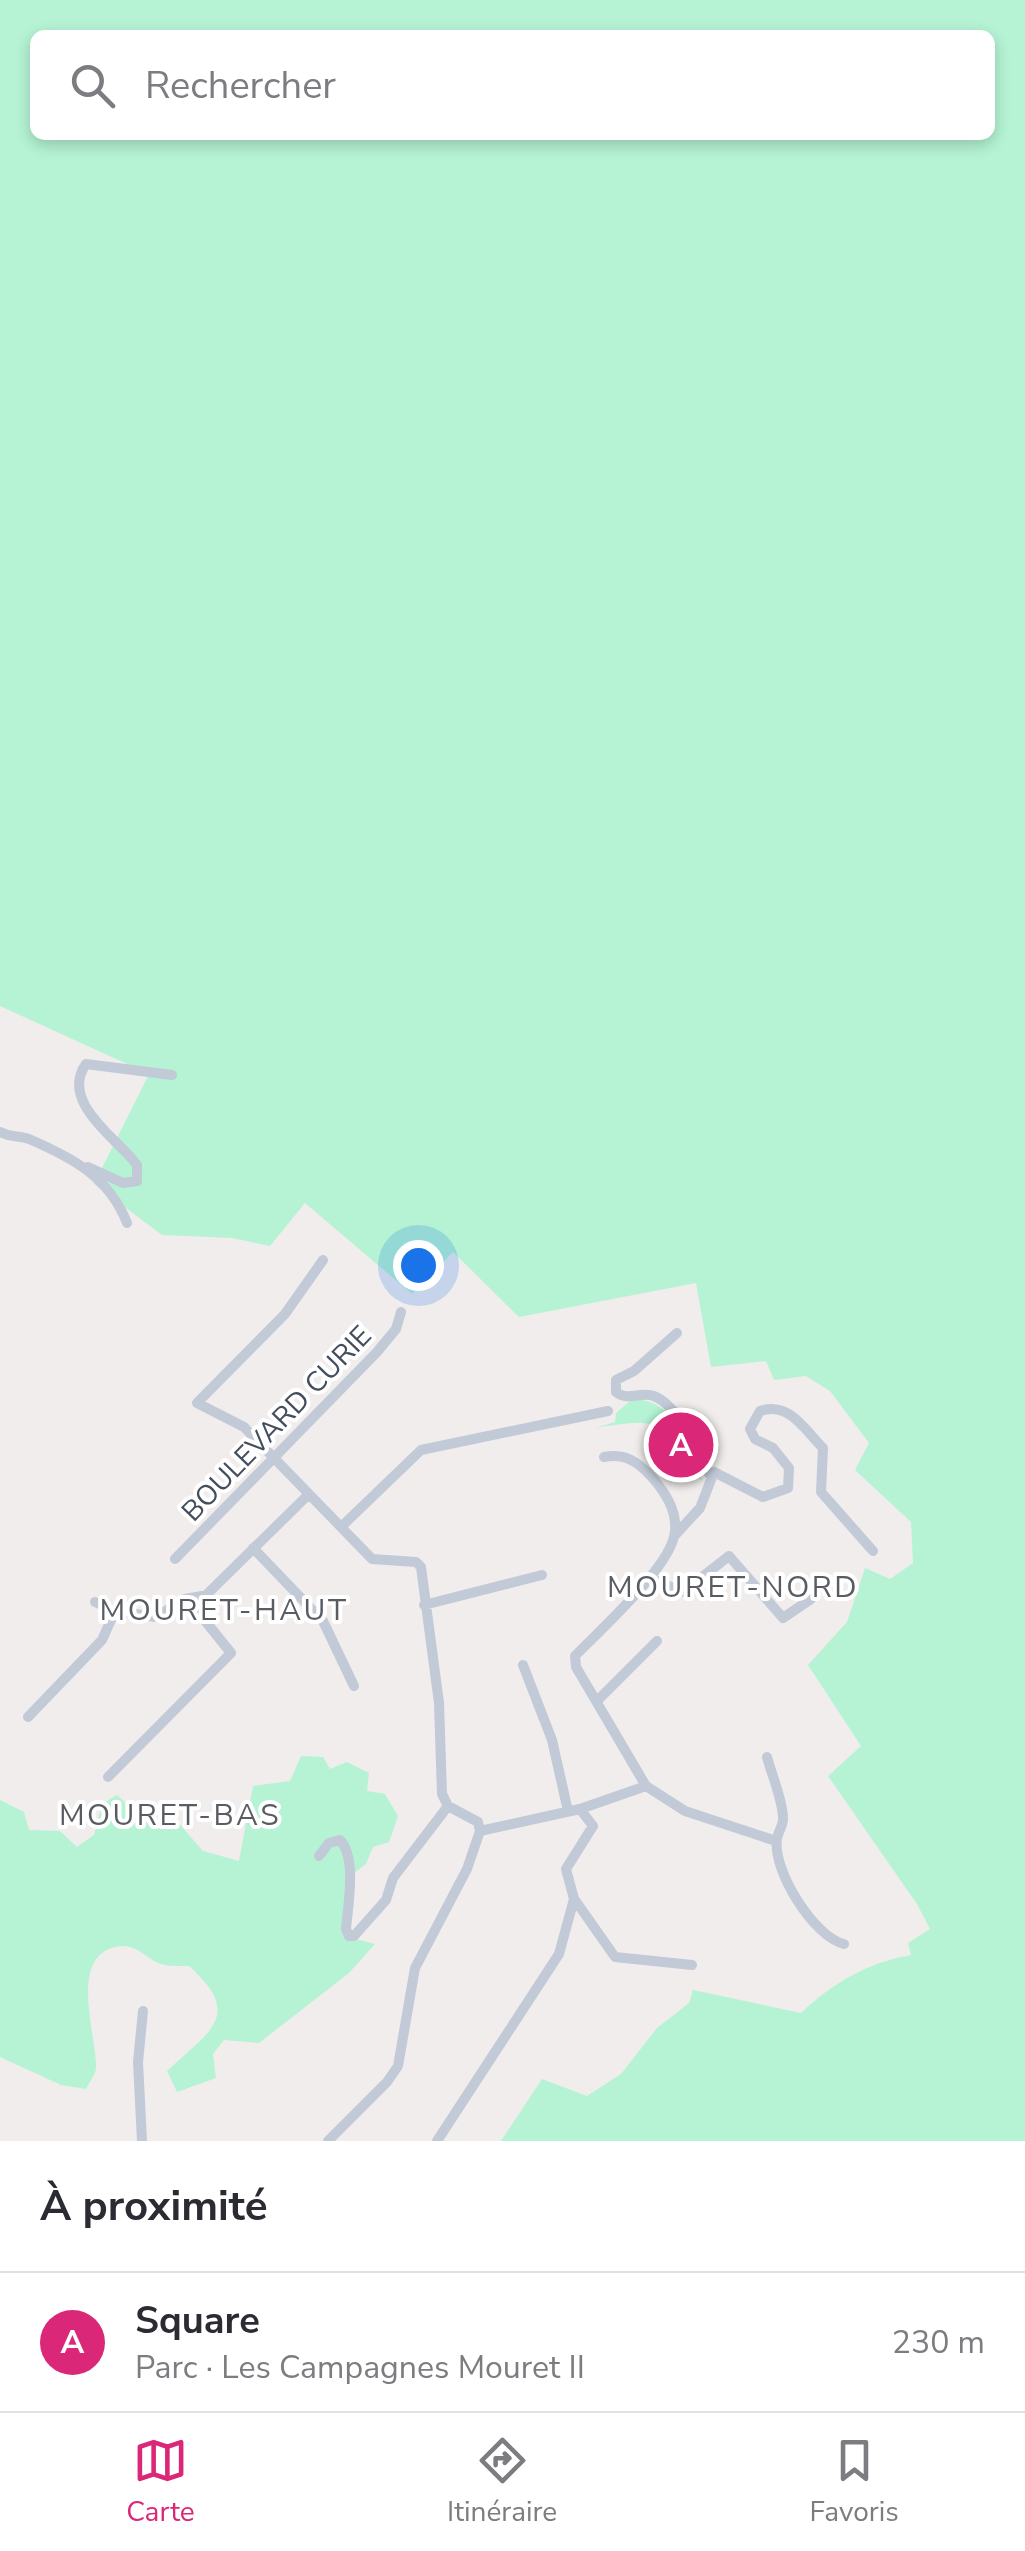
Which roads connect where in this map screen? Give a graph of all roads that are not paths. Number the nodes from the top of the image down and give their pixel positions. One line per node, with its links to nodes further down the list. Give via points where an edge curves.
1 (172, 1076): 3 (street, via 86,1064 79,1083 90,1114 137,1165 137,1182)
2 (0, 1132): 3 (street)
3 (88, 1167): 4 (street, via 108,1186)
4 (127, 1223)
5 (324, 1260): 10 (street, via 284,1314 196,1403 244,1427)
6 (401, 1312): 10 (street, BOULEVARD CURIE, via 377,1352)
7 (677, 1333): 11 (street, via 616,1380 616,1392 665,1403)
8 (608, 1411): 13 (street, via 421,1450)
9 (604, 1457): 14 (street, via 626,1457 644,1468 664,1491)
10 (274, 1459): 12 (street); 17 (street, BOULEVARD CURIE)
11 (710, 1475): 14 (street, via 700,1508); 16 (street, via 720,1473 763,1497 785,1491 789,1468 750,1428 760,1410 784,1409 825,1453 824,1497)
12 (309, 1494): 13 (street); 15 (street)
13 (342, 1526): 23 (street, via 372,1559 416,1562)
14 (676, 1534): 19 (street)
15 (253, 1548): 20 (street); 27 (street, via 322,1621)
16 (874, 1551)
17 (175, 1560)
18 (542, 1575): 23 (street)
19 (648, 1576): 21 (street, via 683,1592 729,1556 783,1618); 28 (street, via 575,1656)
20 (202, 1596): 24 (street, via 185,1598 156,1618); 31 (street, via 194,1607 231,1653)
21 (811, 1599)
22 (95, 1602): 24 (street)
23 (424, 1605): 33 (street)
24 (115, 1611): 29 (street, via 102,1640)
25 (657, 1641): 28 (street)
26 (523, 1665): 34 (street)
27 (354, 1686)
28 (598, 1699): 32 (street)
29 (28, 1718)
30 (767, 1757): 36 (street, via 784,1820)
31 (108, 1777)
32 (646, 1786): 34 (street); 36 (street, via 692,1812)
33 (448, 1806): 35 (street, via 473,1818); 37 (street, via 354,1936 346,1929 345,1846 330,1842)
34 (574, 1810): 35 (street); 38 (street, via 593,1821 566,1869)
35 (480, 1831): 43 (street, via 414,1968 398,2066)
36 (776, 1841): 39 (street, via 802,1910 833,1942)
37 (319, 1856)
38 (574, 1899): 40 (street, via 614,1957); 44 (street, via 559,1954)
39 (844, 1944)
40 (692, 1965)
41 (143, 2011): 42 (street)
42 (142, 2141)
43 (328, 2141)
44 (438, 2141)

